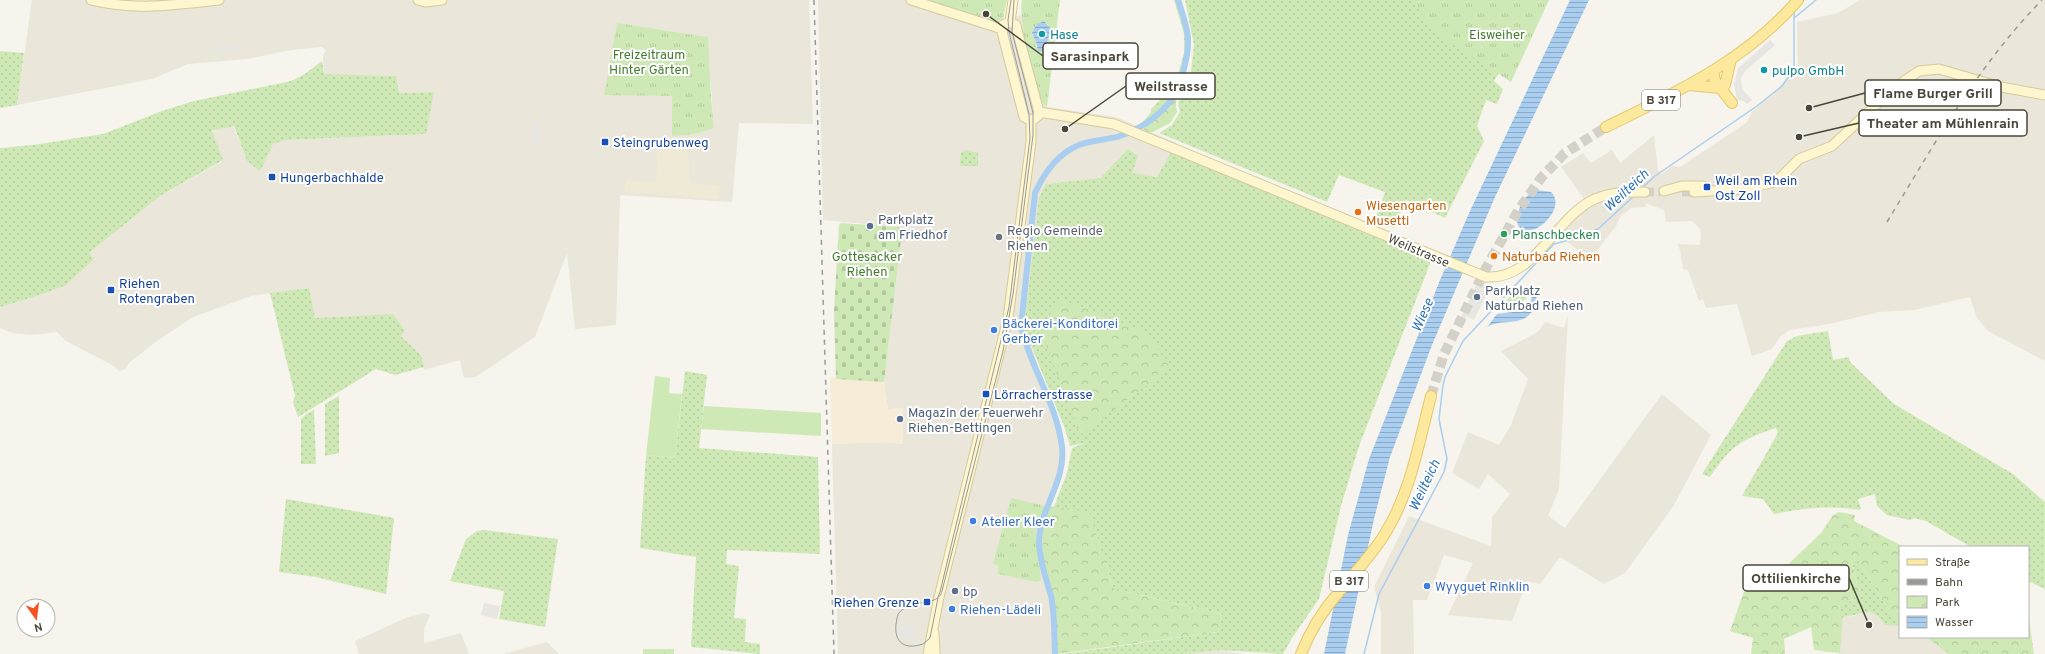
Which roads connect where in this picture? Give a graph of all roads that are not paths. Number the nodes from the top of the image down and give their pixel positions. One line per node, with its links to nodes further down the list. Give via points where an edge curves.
1 (91, 0): 2 (street, via 121,6 150,6)
2 (219, 0)
3 (418, 0): 4 (street)
4 (442, 0)
5 (911, 0): 9 (street)
6 (1013, 0): 8 (street)
7 (1795, 3): 10 (main road, B 317, via 1771,27)
8 (1010, 22): 9 (street); 16 (street, via 1016,25)
9 (1002, 29): 17 (street, via 1023,112 1026,118)
10 (1731, 59): 11 (main road, B 317); 13 (main road)
11 (1713, 71): 12 (main road, B 317); 13 (main road, via 1713,77)
12 (1690, 85): 13 (main road); 18 (main road, B 317)
13 (1722, 86): 15 (main road)
14 (2045, 95): 19 (street, via 2001,87 1938,69 1919,71 1894,88 1832,146 1799,159 1776,180 1754,188)
15 (1730, 100)
16 (1039, 112): 17 (street, via 1037,117); 20 (street, Weilstrasse, via 1108,122 1491,278 1502,277 1524,265 1584,206 1605,196)
17 (1031, 120): 24 (street, via 1031,142 1010,307 939,597)
18 (1606, 127)
19 (1720, 190): 21 (street, via 1704,186 1682,186 1662,191); 22 (street)
20 (1640, 192)
21 (1682, 192)
22 (1694, 192)
23 (1431, 396): 27 (main road, B 317, via 1398,510 1369,557 1326,608)
24 (934, 633): 25 (street); 26 (street)
25 (928, 654)
26 (935, 654)
27 (1301, 654)

